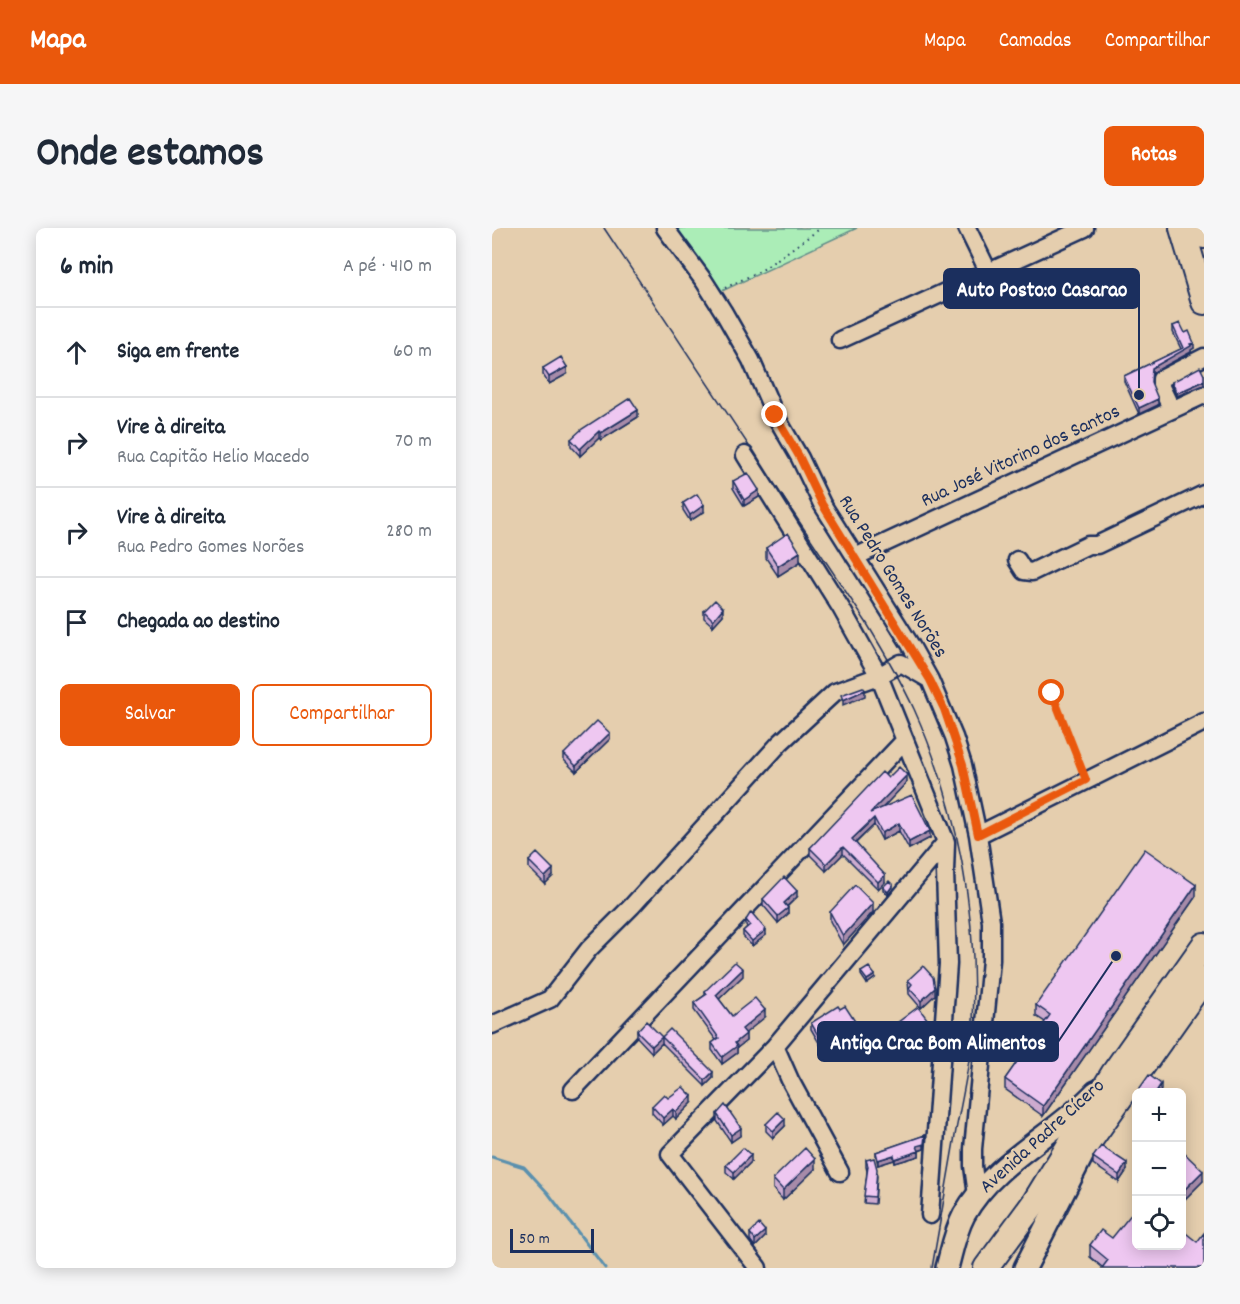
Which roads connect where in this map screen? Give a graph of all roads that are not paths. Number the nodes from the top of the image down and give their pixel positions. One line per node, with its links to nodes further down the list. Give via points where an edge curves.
1 (665, 228): 15 (street, Rua Pedro Gomes Norões, via 723,311 822,504)
2 (967, 228): 7 (street)
3 (1182, 228): 8 (highway)
4 (1202, 228): 6 (highway)
5 (1074, 230): 7 (street)
6 (1204, 236)
7 (989, 273): 9 (street)
8 (1204, 302)
9 (840, 340)
10 (1204, 357): 12 (street, via 1161,379)
11 (1204, 395): 12 (street, Rua José Vitorino dos Santos)
12 (1172, 410): 15 (street, Rua José Vitorino dos Santos)
13 (745, 455): 19 (street)
14 (1204, 494): 16 (street, via 1032,572 1024,571)
15 (855, 557): 17 (street, Rua Pedro Gomes Norões)
16 (1017, 560)
17 (897, 624): 18 (street); 20 (street, Rua Pedro Gomes Norões)
18 (901, 663): 19 (street); 20 (street)
19 (879, 676): 22 (street); 27 (street, via 836,692 780,743 589,949 550,999)
20 (930, 680): 23 (street, Rua Pedro Gomes Norões, via 960,756)
21 (1204, 722): 23 (street)
22 (906, 740): 24 (street); 30 (street)
23 (978, 835): 33 (street, Rua Pedro Gomes Norões, via 991,922 991,960 974,1149)
24 (946, 842): 28 (street); 35 (street, via 948,964)
25 (1204, 945): 29 (highway, Avenida Padre Cícero)
26 (1204, 979): 31 (highway, Avenida Padre Cícero, via 1153,1065)
27 (492, 1025)
28 (776, 1046): 32 (street); 36 (street, via 670,1154)
29 (1113, 1074): 33 (main road, Avenida Padre Cícero); 34 (highway, Avenida Padre Cícero)
30 (573, 1090)
31 (1089, 1142): 34 (highway, Avenida Padre Cícero); 39 (main road, Avenida Padre Cícero)
32 (840, 1172)
33 (977, 1195): 37 (main road, Avenida Padre Cícero, via 964,1215)
34 (1034, 1203): 38 (highway, Avenida Padre Cícero)
35 (930, 1215)
36 (758, 1268)
37 (947, 1268)
38 (986, 1268)
39 (1025, 1268)

